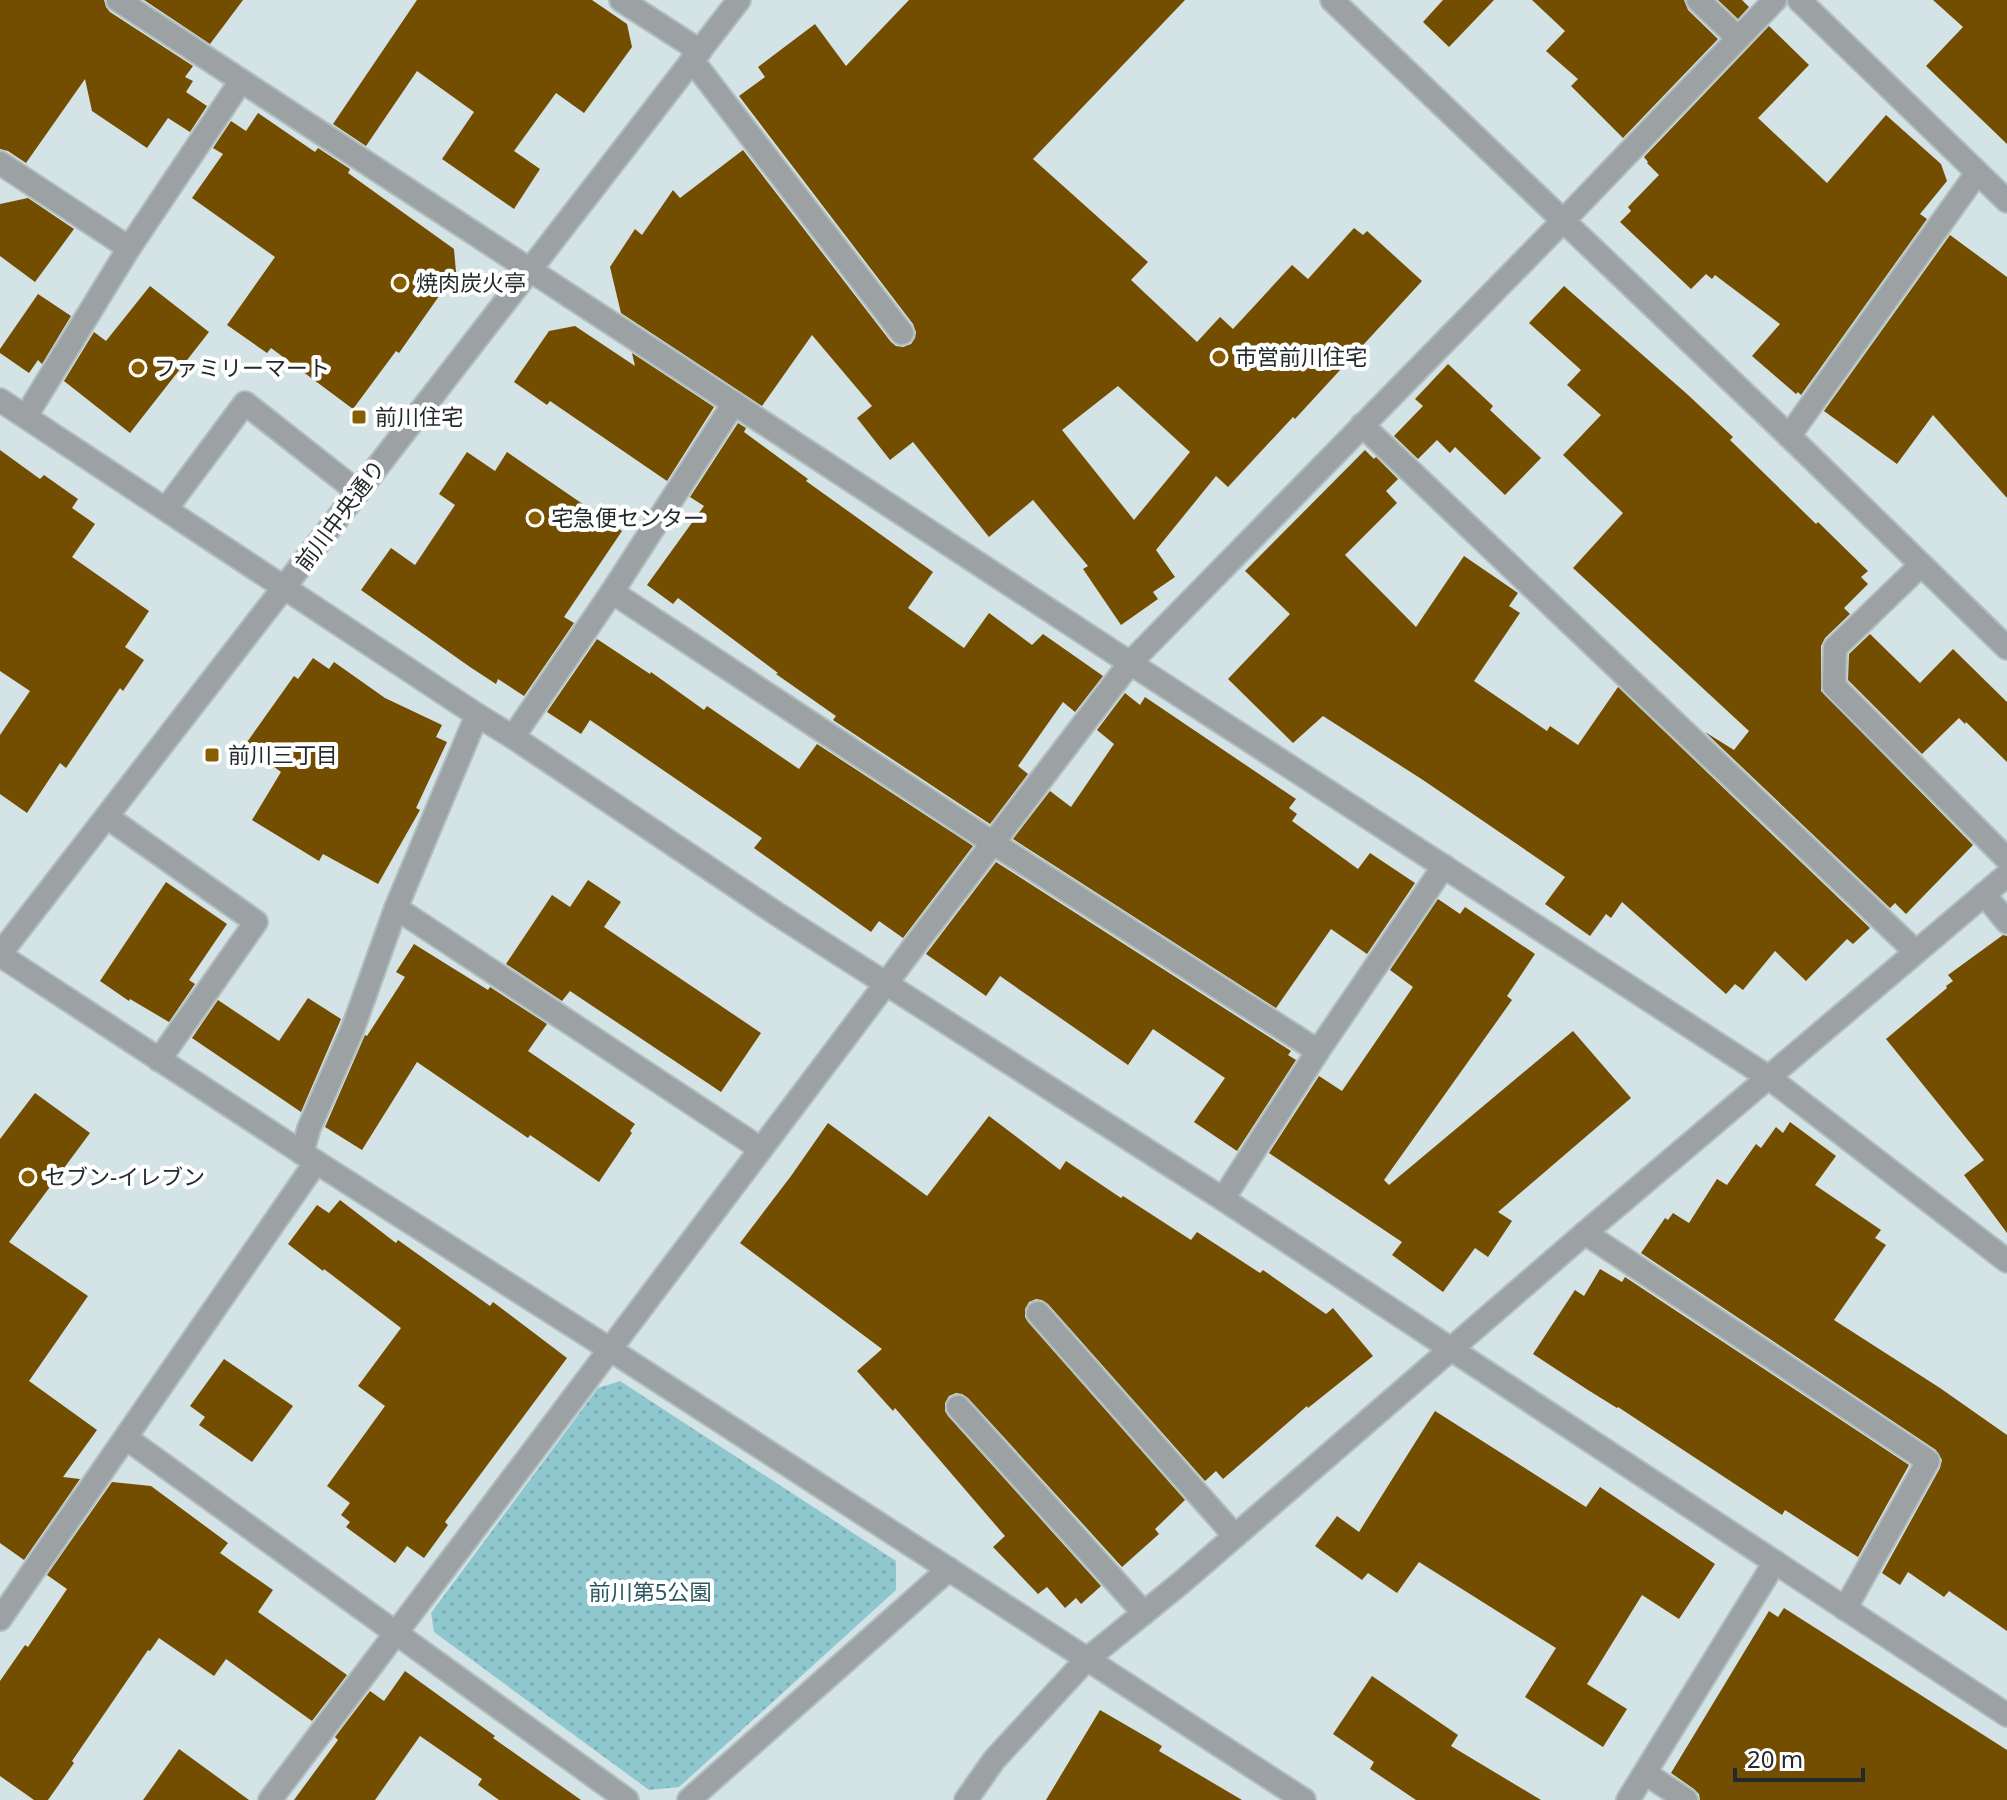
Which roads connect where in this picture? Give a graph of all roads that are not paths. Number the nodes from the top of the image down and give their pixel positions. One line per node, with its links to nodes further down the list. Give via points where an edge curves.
1 (118, 0): 10 (street)
2 (621, 0): 9 (street)
3 (739, 0): 9 (street, 前川中央通り)
4 (1332, 0): 14 (street)
5 (1698, 0): 8 (street)
6 (1775, 0): 8 (street)
7 (1799, 0): 12 (street)
8 (1738, 38): 14 (street)
9 (696, 55): 16 (street, 前川中央通り); 17 (street)
10 (241, 81): 15 (street); 16 (street)
11 (0, 163): 15 (street)
12 (1977, 173): 13 (street); 22 (street)
13 (2007, 201)
14 (1563, 221): 21 (street); 22 (street)
15 (129, 248): 20 (street)
16 (530, 270): 19 (street); 23 (street, 前川中央通り)
17 (902, 333)
18 (0, 400): 20 (street)
19 (734, 403): 27 (street); 29 (street)
20 (26, 416): 24 (street)
21 (1362, 425): 29 (street); 40 (street)
22 (1789, 436): 25 (street)
23 (358, 492): 24 (street, via 245,403); 26 (street, 前川中央通り)
24 (166, 509): 26 (street)
25 (1921, 565): 28 (street); 34 (street, via 1835,648 1834,686)
26 (285, 588): 30 (street); 32 (street, 前川中央通り)
27 (612, 592): 31 (street); 33 (street)
28 (2007, 648)
29 (1130, 663): 33 (street); 35 (street)
30 (477, 715): 31 (street); 38 (street)
31 (513, 737): 42 (street)
32 (107, 817): 41 (street, 前川中央通り); 44 (street, via 256,922)
33 (993, 843): 42 (street); 43 (street)
34 (2007, 859)
35 (1444, 866): 43 (street); 45 (street)
36 (2007, 875): 37 (street)
37 (1984, 894): 39 (street); 40 (street)
38 (396, 908): 46 (street); 47 (street, via 353,1028 309,1128)
39 (2007, 922)
40 (1916, 952): 45 (street)
41 (0, 955): 44 (street)
42 (886, 983): 46 (street); 48 (street)
43 (1318, 1051): 48 (street)
44 (159, 1060): 47 (street)
45 (1768, 1077): 49 (street); 50 (street)
46 (761, 1149): 53 (street)
47 (309, 1158): 53 (street); 55 (street)
48 (1223, 1199): 52 (street)
49 (1585, 1233): 52 (street); 59 (street, via 1928,1461)
50 (2007, 1261)
51 (1038, 1313): 56 (street)
52 (1451, 1349): 56 (street); 57 (street)
53 (611, 1350): 58 (street); 62 (street)
54 (958, 1407): 60 (street)
55 (126, 1438): 61 (street); 62 (street)
56 (1235, 1536): 60 (street)
57 (1775, 1562): 59 (street); 65 (street)
58 (949, 1569): 63 (street); 68 (street)
59 (1845, 1609): 64 (street)
60 (1144, 1613): 63 (street)
61 (0, 1619)
62 (396, 1635): 66 (street); 67 (street)
63 (1086, 1660): 69 (street, via 994,1760); 70 (street)
64 (2007, 1715)
65 (1645, 1773): 71 (street); 72 (street)
66 (270, 1800)
67 (627, 1800)
68 (689, 1800)
69 (966, 1800)
70 (1304, 1800)
71 (1628, 1800)
72 (1686, 1800)

